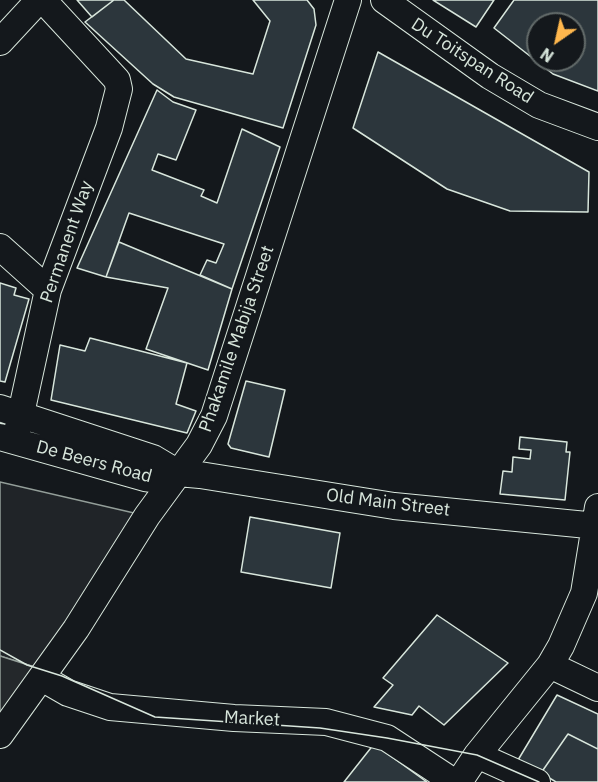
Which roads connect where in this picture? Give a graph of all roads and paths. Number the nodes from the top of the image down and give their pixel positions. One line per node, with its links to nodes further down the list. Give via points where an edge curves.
1 (41, 0): 4 (street); 6 (street, Permanent Way, via 117,80 119,88 109,128)
2 (348, 0): 11 (street, Phakamile Mabija Street, via 214,416)
3 (384, 0): 5 (street, Du Toitspan Road, via 490,76 539,105)
4 (0, 42)
5 (598, 127)
6 (66, 240): 7 (street, via 35,257); 8 (street, Permanent Way)
7 (7, 253): 8 (street)
8 (48, 290): 9 (street, Permanent Way)
9 (10, 411): 10 (street, Permanent Way); 11 (street, De Beers Road, via 153,458)
10 (7, 439): 11 (street, De Beers Road, via 145,478 160,480)
11 (178, 474): 12 (street, Old Main Street, via 394,506); 14 (street, Phakamile Mabija Street)
12 (597, 520): 13 (street, via 584,593)
13 (550, 665): 15 (street); 17 (street)
14 (42, 678): 16 (street, Phakamile Mabija Street); 18 (street, Market, via 68,693 110,707 336,724 387,738)
15 (598, 688)
16 (0, 735)
17 (477, 755): 19 (street); 20 (street)
18 (454, 782)
19 (459, 782)
20 (537, 782)

